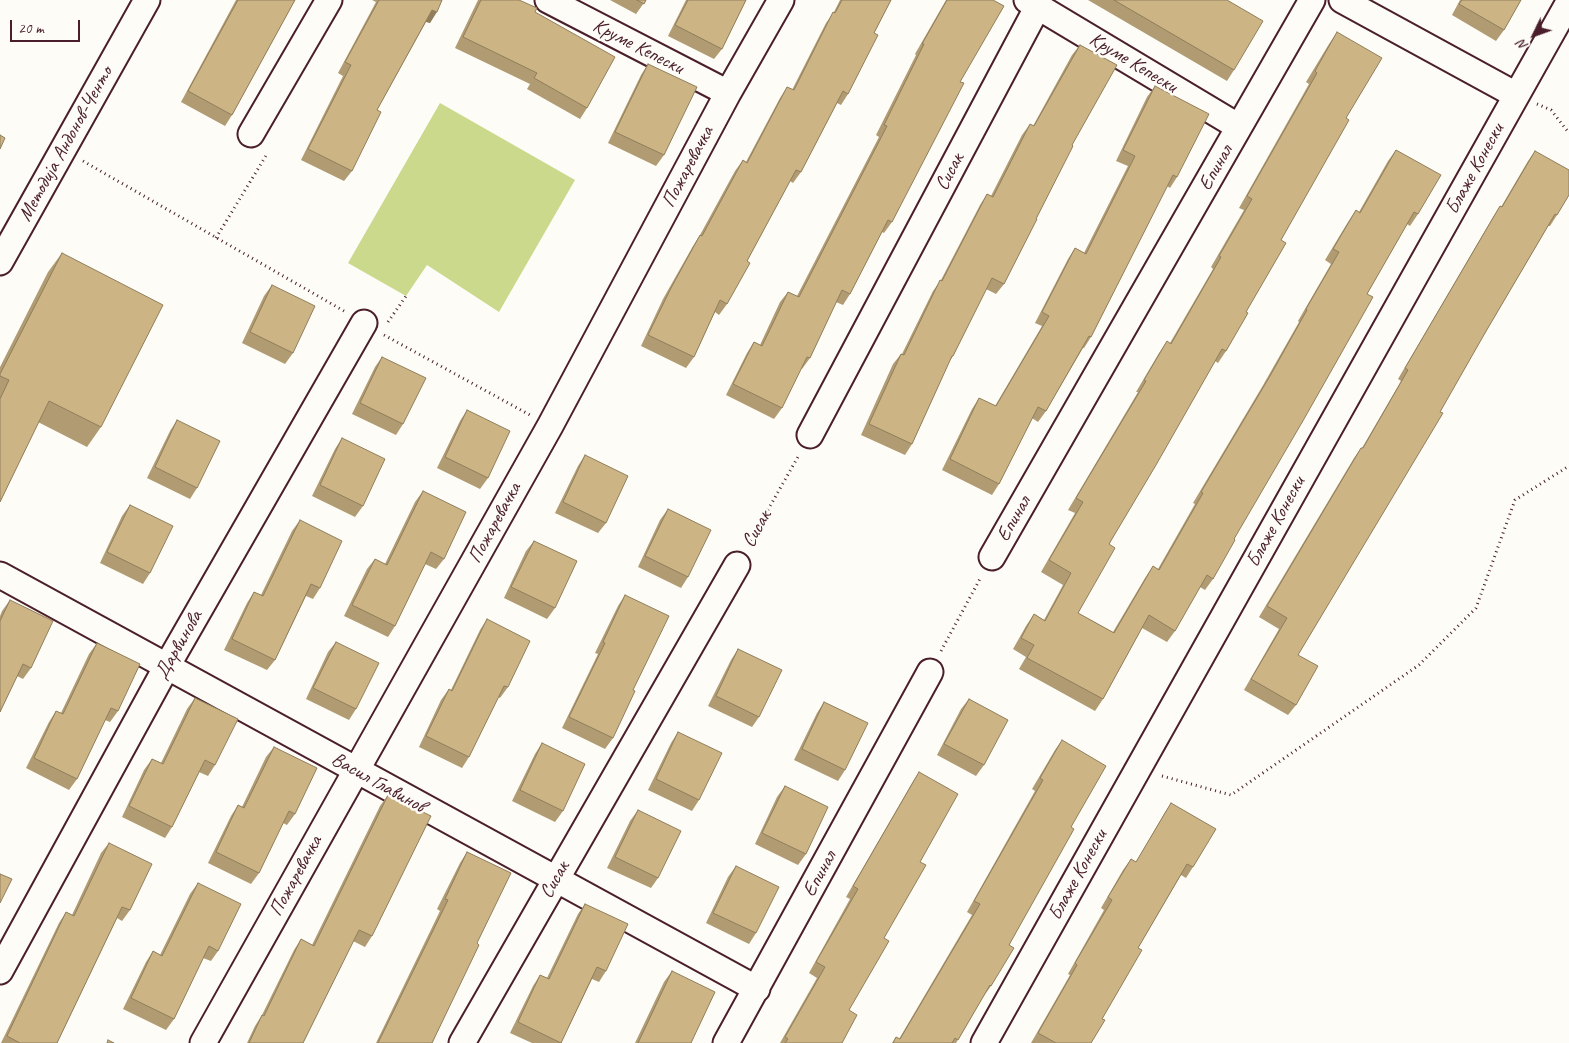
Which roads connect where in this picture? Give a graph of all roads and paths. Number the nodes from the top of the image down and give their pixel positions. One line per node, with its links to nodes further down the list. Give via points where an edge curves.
1 (147, 0): 14 (street, Методија Андонов-Ченто)
2 (328, 0): 12 (street)
3 (548, 0): 9 (street, Круме Кепески)
4 (781, 0): 9 (street, Пожаревачка)
5 (1312, 0): 11 (street, Епинал)
6 (1342, 0): 10 (street)
7 (1569, 2): 10 (street, Блаже Конески)
8 (1032, 3): 11 (street, Круме Кепески); 20 (street, Сисак)
9 (728, 94): 19 (street, Пожаревачка)
10 (1516, 95): 13 (path, via 1550,110); 27 (street, Блаже Конески)
11 (1239, 127): 22 (street, Епинал)
12 (251, 134): 15 (path, via 272,146)
13 (1569, 134)
14 (63, 150): 15 (path); 16 (street, Методија Андонов-Ченто)
15 (216, 238): 18 (path)
16 (0, 262)
17 (406, 296): 18 (path)
18 (372, 328): 19 (path); 25 (street, Дарвинова)
19 (550, 426): 28 (street, Пожаревачка)
20 (810, 435): 23 (path, Сисак)
21 (1569, 466): 27 (path, via 1515,500 1476,608 1419,665 1231,795)
22 (992, 557): 26 (path, Епинал)
23 (737, 565): 29 (street, Сисак)
24 (0, 575): 25 (street, Васил Главинов)
25 (167, 666): 28 (street, Васил Главинов); 30 (street, Дарвинова)
26 (930, 672): 31 (street, Епинал)
27 (1138, 769): 35 (street, Блаже Конески)
28 (355, 770): 29 (street, Васил Главинов); 32 (street, Пожаревачка)
29 (555, 880): 31 (street, Васил Главинов); 33 (street, Сисак)
30 (0, 971)
31 (757, 989): 34 (street, Епинал)
32 (203, 1043)
33 (462, 1043)
34 (726, 1043)
35 (984, 1043)

